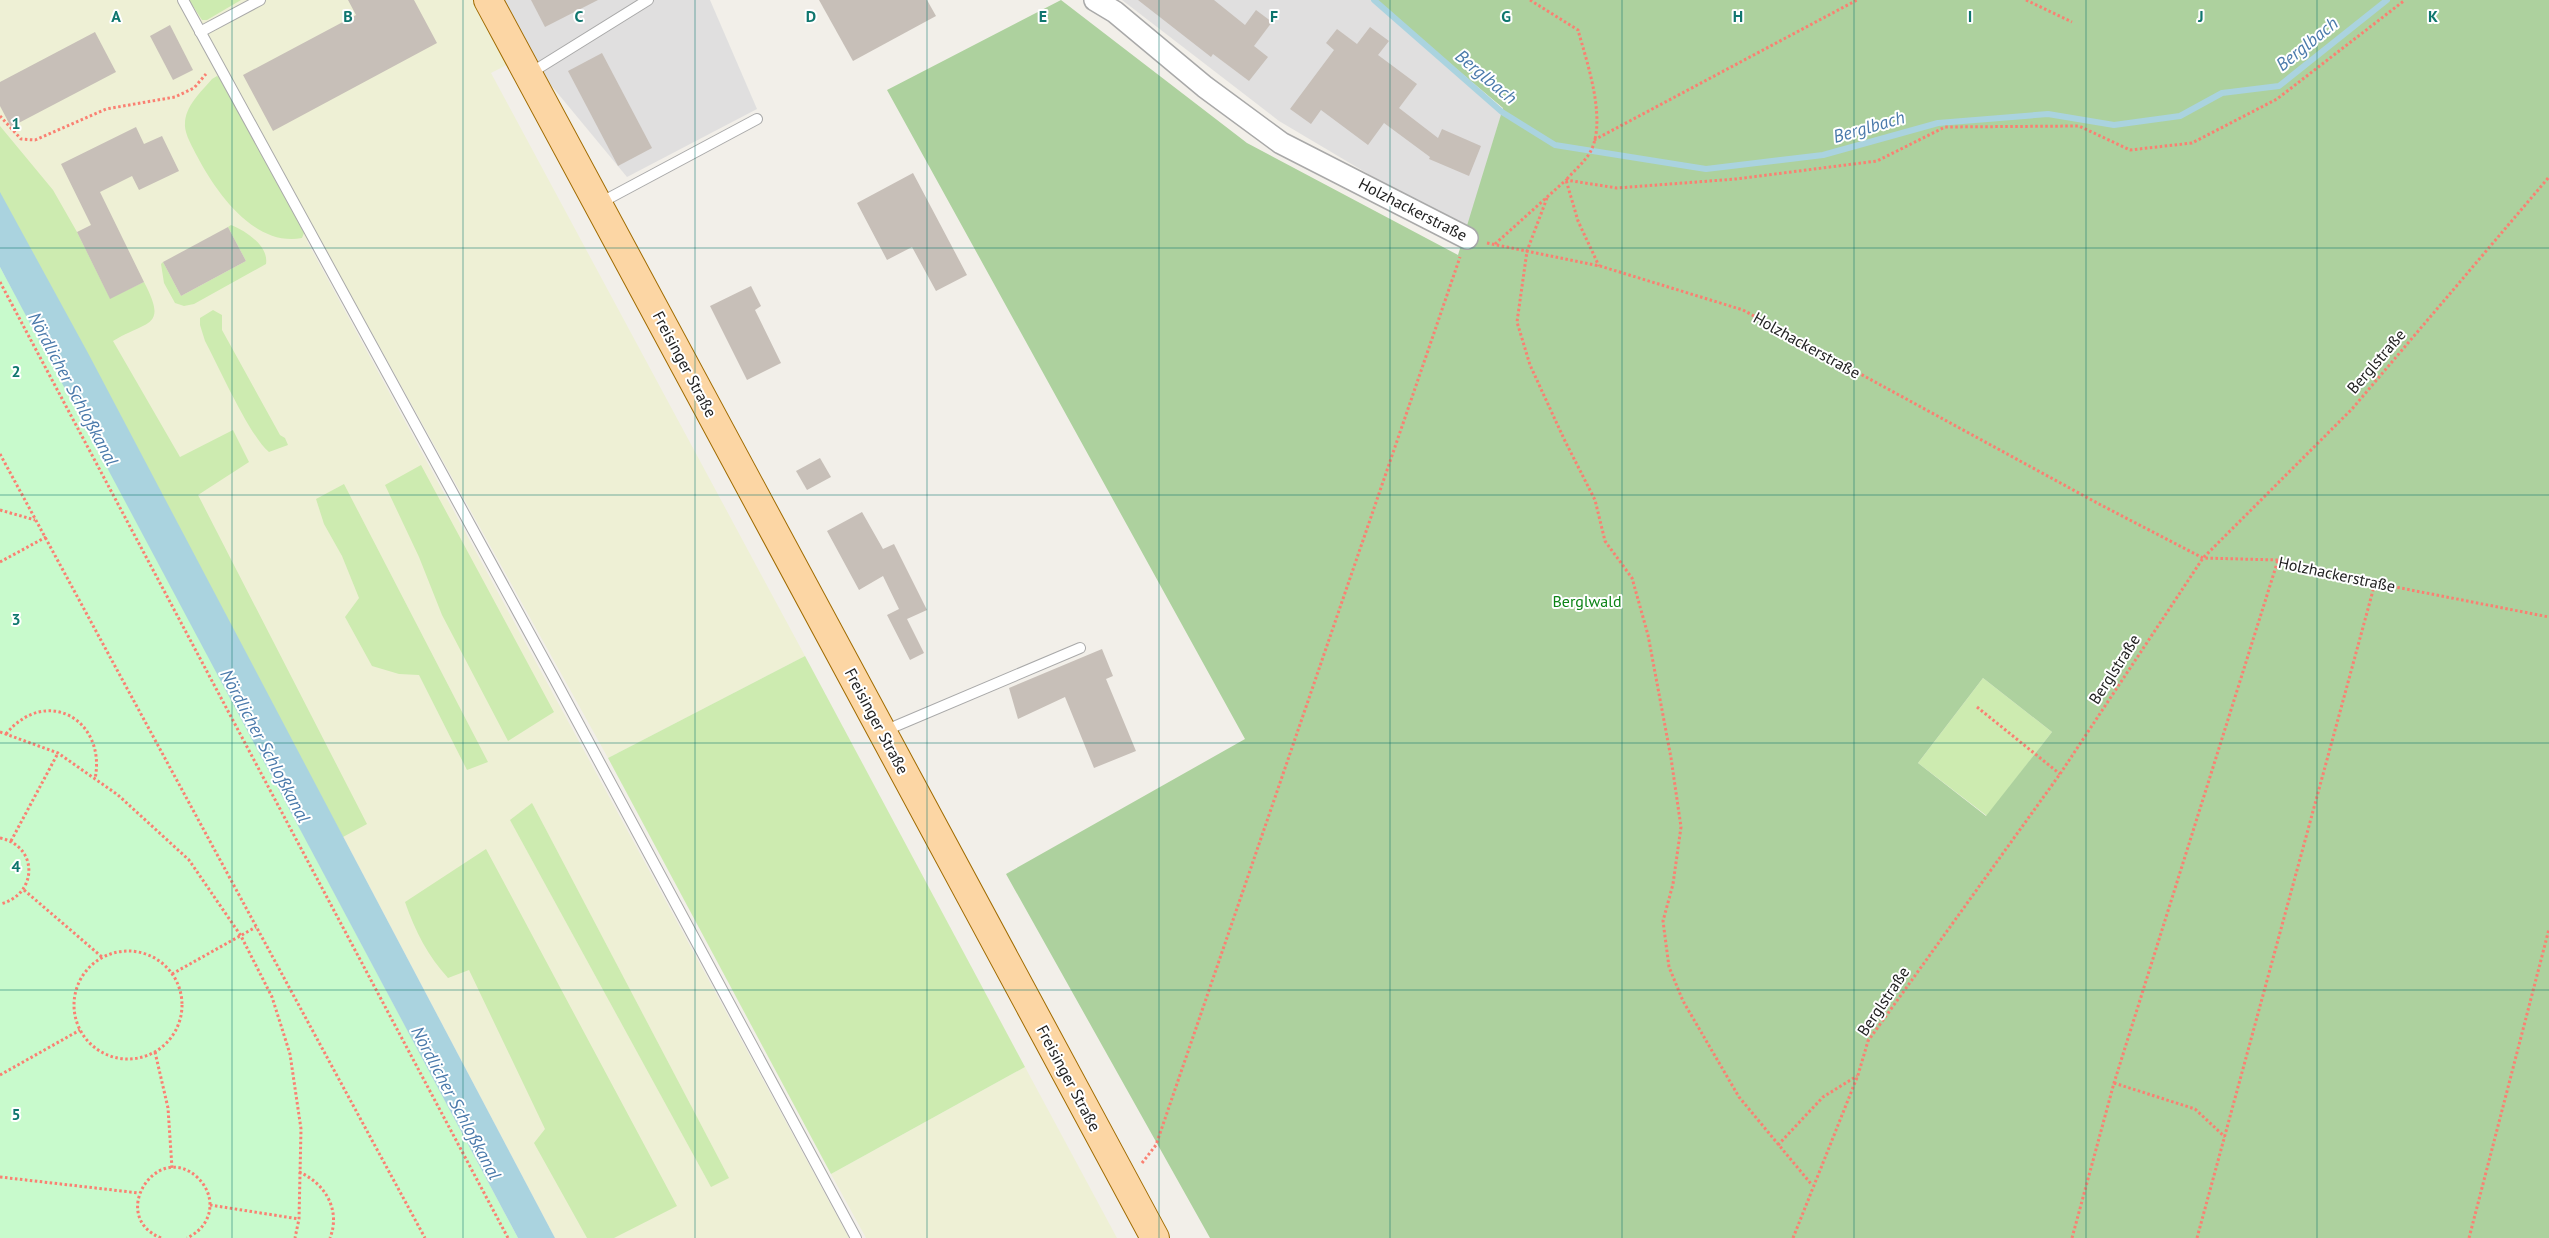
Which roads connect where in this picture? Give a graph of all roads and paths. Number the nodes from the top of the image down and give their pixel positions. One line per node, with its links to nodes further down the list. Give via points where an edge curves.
1 (183, 0): 11 (lane)
2 (260, 0): 11 (lane)
3 (488, 0): 13 (main road, Freisinger Straße)
4 (648, 0): 13 (lane)
5 (1095, 0): 21 (street, Holzhackerstraße, via 1115,12 1205,87 1282,143)
6 (1530, 0): 16 (path, via 1578,30 1598,110)
7 (1857, 0): 16 (path)
8 (2026, 0): 10 (path)
9 (2405, 0): 18 (path, via 2277,99 2192,143 2130,150 2079,126 1945,126 1877,161 1736,179 1617,188)
10 (2072, 22)
11 (200, 32): 12 (lane)
12 (217, 61): 14 (path, via 194,88 175,97 106,109 35,140 21,139); 74 (lane)
13 (528, 74): 20 (main road, Freisinger Straße)
14 (0, 116)
15 (757, 119): 20 (lane)
16 (1594, 141): 18 (path, via 1588,156)
17 (2549, 178): 30 (path, Berglstraße, via 2352,409)
18 (1566, 180): 19 (path); 24 (path, via 1578,221)
19 (1547, 198): 22 (path); 23 (path)
20 (599, 204): 38 (main road, Freisinger Straße)
21 (1467, 238): 22 (path, Holzhackerstraße); 59 (path, via 1156,1145)
22 (1494, 244): 23 (path, Holzhackerstraße)
23 (1527, 251): 24 (path, Holzhackerstraße); 58 (path, via 1517,322 1530,365 1596,500 1605,540 1632,578 1648,635 1681,827 1673,884 1663,921 1669,968 1683,1001 1739,1098)
24 (1600, 266): 30 (path, Holzhackerstraße, via 1744,310)
25 (0, 282): 73 (path)
26 (0, 454): 28 (path)
27 (0, 510): 28 (path)
28 (36, 520): 29 (path)
29 (46, 538): 32 (path); 47 (path)
30 (2203, 558): 31 (path, Holzhackerstraße); 41 (path, Berglstraße)
31 (2278, 560): 33 (path, Holzhackerstraße); 56 (path)
32 (0, 562)
33 (2375, 583): 34 (path, Holzhackerstraße); 57 (path)
34 (2549, 617)
35 (1080, 648): 38 (lane)
36 (1977, 707): 41 (path)
37 (0, 732): 39 (path)
38 (883, 732): 75 (main road, Freisinger Straße)
39 (6, 734): 40 (path); 42 (path, via 28,714 45,710 59,711 76,719 93,742 98,763)
40 (58, 753): 42 (path); 44 (path)
41 (2060, 774): 54 (path, Berglstraße, via 1868,1041)
42 (94, 779): 49 (path, via 118,795 188,860)
43 (0, 838): 44 (path)
44 (11, 841): 45 (path, via 27,857 30,868)
45 (24, 890): 46 (path, via 9,902); 50 (path)
46 (0, 904)
47 (256, 926): 49 (path); 72 (path)
48 (2549, 929): 79 (path)
49 (241, 936): 51 (path); 61 (path, via 272,998 290,1054 300,1128)
50 (102, 957): 51 (path, via 133,951 148,955); 52 (path, via 79,981 74,997 74,1014)
51 (172, 974): 53 (path, via 180,990 182,1008 178,1025 168,1041)
52 (80, 1030): 53 (path, via 90,1044 104,1054 121,1059 138,1058); 55 (path)
53 (154, 1052): 60 (path, via 168,1108)
54 (1858, 1075): 58 (path, via 1823,1097); 63 (path, Berglstraße)
55 (0, 1076)
56 (2114, 1083): 57 (path, via 2195,1109); 77 (path)
57 (2225, 1137): 78 (path)
58 (1778, 1145): 63 (path)
59 (1149, 1156)
60 (172, 1168): 64 (path, via 152,1175); 65 (path, via 189,1172 204,1183)
61 (300, 1172): 66 (path); 71 (path, via 318,1183 328,1196 334,1222)
62 (0, 1177): 64 (path)
63 (1812, 1185): 76 (path, Berglstraße)
64 (139, 1193): 68 (path, via 140,1217 146,1227)
65 (210, 1205): 66 (path); 67 (path, via 208,1217)
66 (299, 1219): 70 (path)
67 (194, 1237): 69 (path)
68 (162, 1238)
69 (187, 1238)
70 (295, 1238)
71 (330, 1238)
72 (425, 1238)
73 (508, 1238)
74 (856, 1238)
75 (1154, 1238)
76 (1793, 1238)
77 (2072, 1238)
78 (2197, 1238)
79 (2469, 1238)

